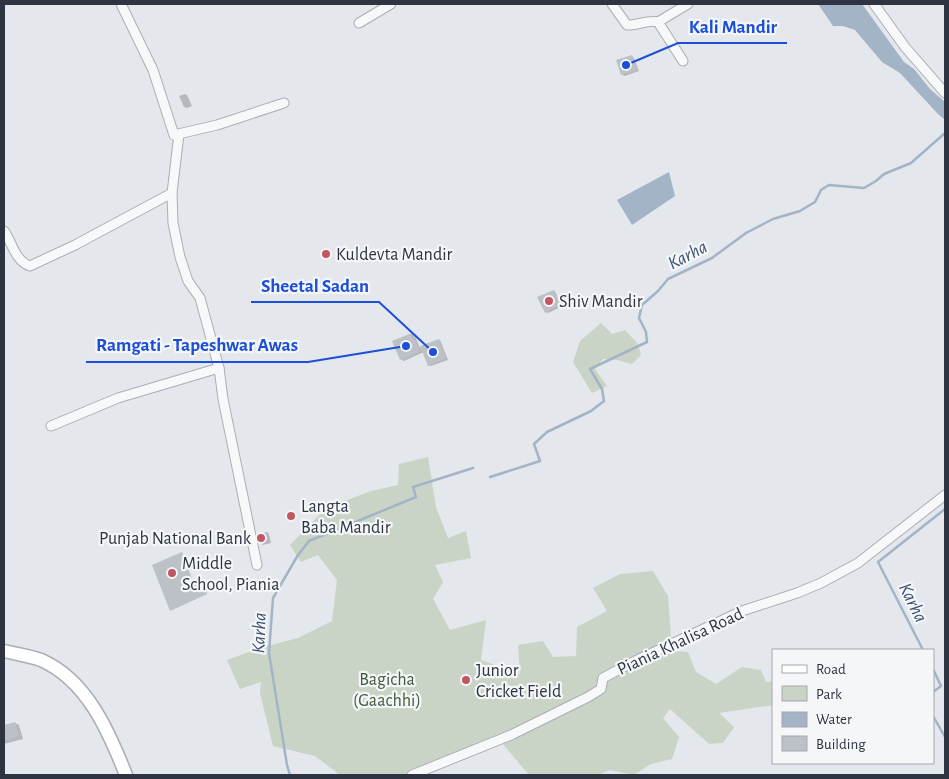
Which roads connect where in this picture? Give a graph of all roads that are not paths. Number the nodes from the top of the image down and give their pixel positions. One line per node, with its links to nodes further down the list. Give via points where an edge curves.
1 (121, 4): 11 (street, via 153,70 174,135)
2 (391, 4): 7 (street)
3 (612, 4): 6 (street, via 627,25 635,26 652,20)
4 (688, 4): 6 (street)
5 (874, 4): 9 (street, via 905,47)
6 (658, 22): 8 (street)
7 (359, 23)
8 (683, 61)
9 (945, 93)
10 (284, 102): 11 (street)
11 (179, 134): 12 (street)
12 (172, 193): 13 (street, via 30,266 23,263); 14 (street, via 173,223 180,257 188,281 200,298)
13 (4, 231)
14 (219, 368): 15 (street, via 118,398); 17 (street)
15 (51, 426)
16 (945, 496): 20 (street, Piania Khalisa Road, via 858,563 821,583 742,611 683,638 603,678 601,689 588,697 511,735)
17 (257, 565)
18 (4, 651): 19 (main road, via 40,660 58,669 78,688 97,713)
19 (126, 775)
20 (412, 775)

